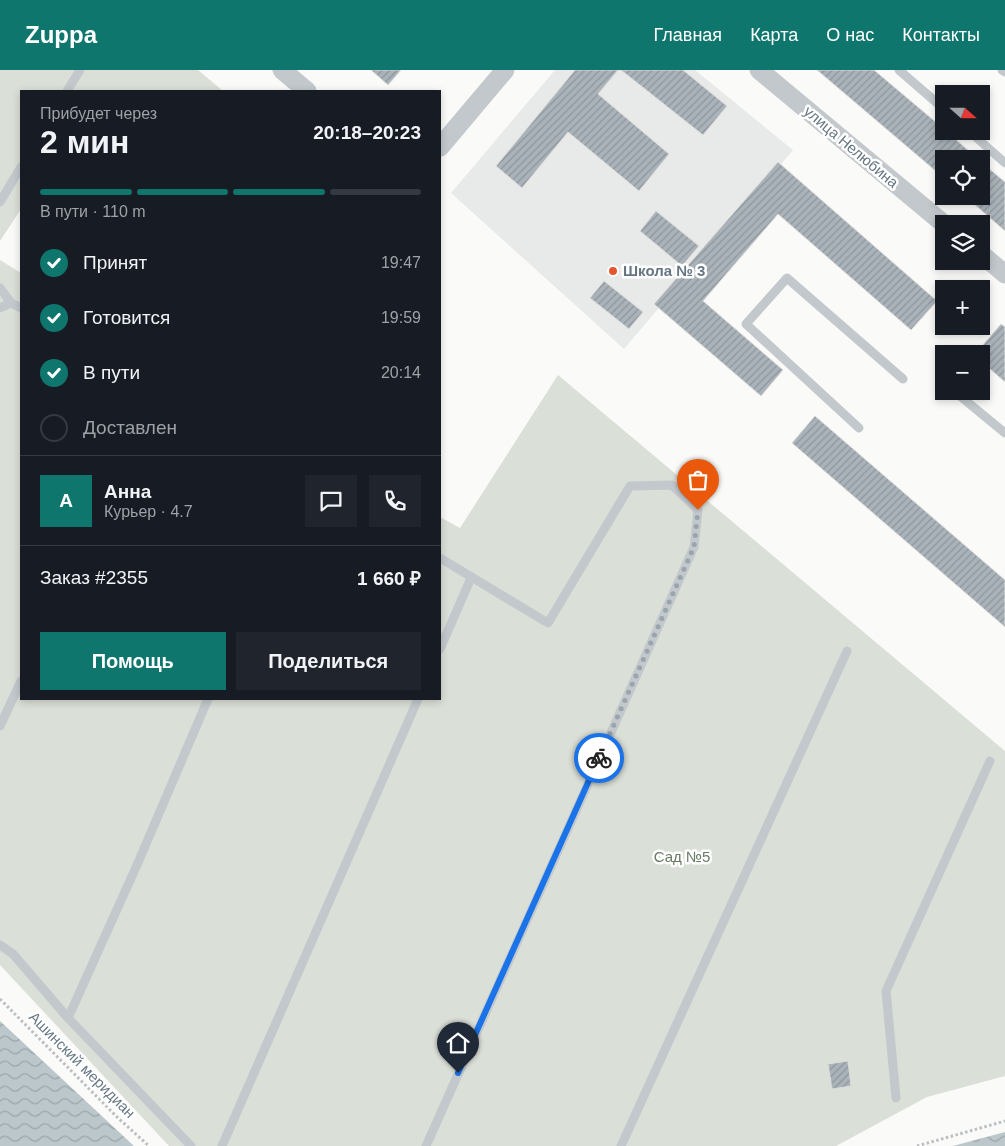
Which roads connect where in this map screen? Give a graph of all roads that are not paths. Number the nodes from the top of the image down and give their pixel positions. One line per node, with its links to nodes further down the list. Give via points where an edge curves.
1 (80, 70): 6 (lane)
2 (282, 70): 7 (street)
3 (505, 70): 10 (street)
4 (759, 70): 14 (street, улица Нелюбина)
5 (899, 70): 8 (lane)
6 (68, 90)
7 (306, 90)
8 (935, 102)
9 (979, 140): 11 (lane)
10 (441, 146)
11 (1005, 163)
12 (20, 169): 13 (lane)
13 (0, 202)
14 (935, 217)
15 (990, 262): 16 (street)
16 (1005, 274)
17 (0, 288): 18 (lane)
18 (11, 303): 19 (lane); 20 (lane)
19 (0, 308)
20 (20, 308)
21 (903, 379): 23 (lane, via 787,278 746,324)
22 (965, 400): 24 (lane)
23 (859, 428)
24 (1005, 434)
25 (441, 559): 26 (lane)
26 (471, 578): 27 (lane); 39 (lane, via 548,623 630,486 672,485 698,510 694,547)
27 (441, 647)
28 (847, 652): 40 (lane)
29 (20, 683): 32 (lane)
30 (208, 700): 35 (lane)
31 (418, 700): 38 (lane)
32 (0, 726)
33 (990, 761): 36 (lane, via 886,991)
34 (0, 945): 35 (lane, via 13,954)
35 (68, 1018): 37 (lane)
36 (896, 1098)
37 (191, 1146)
38 (222, 1146)
39 (426, 1146)
40 (621, 1146)

